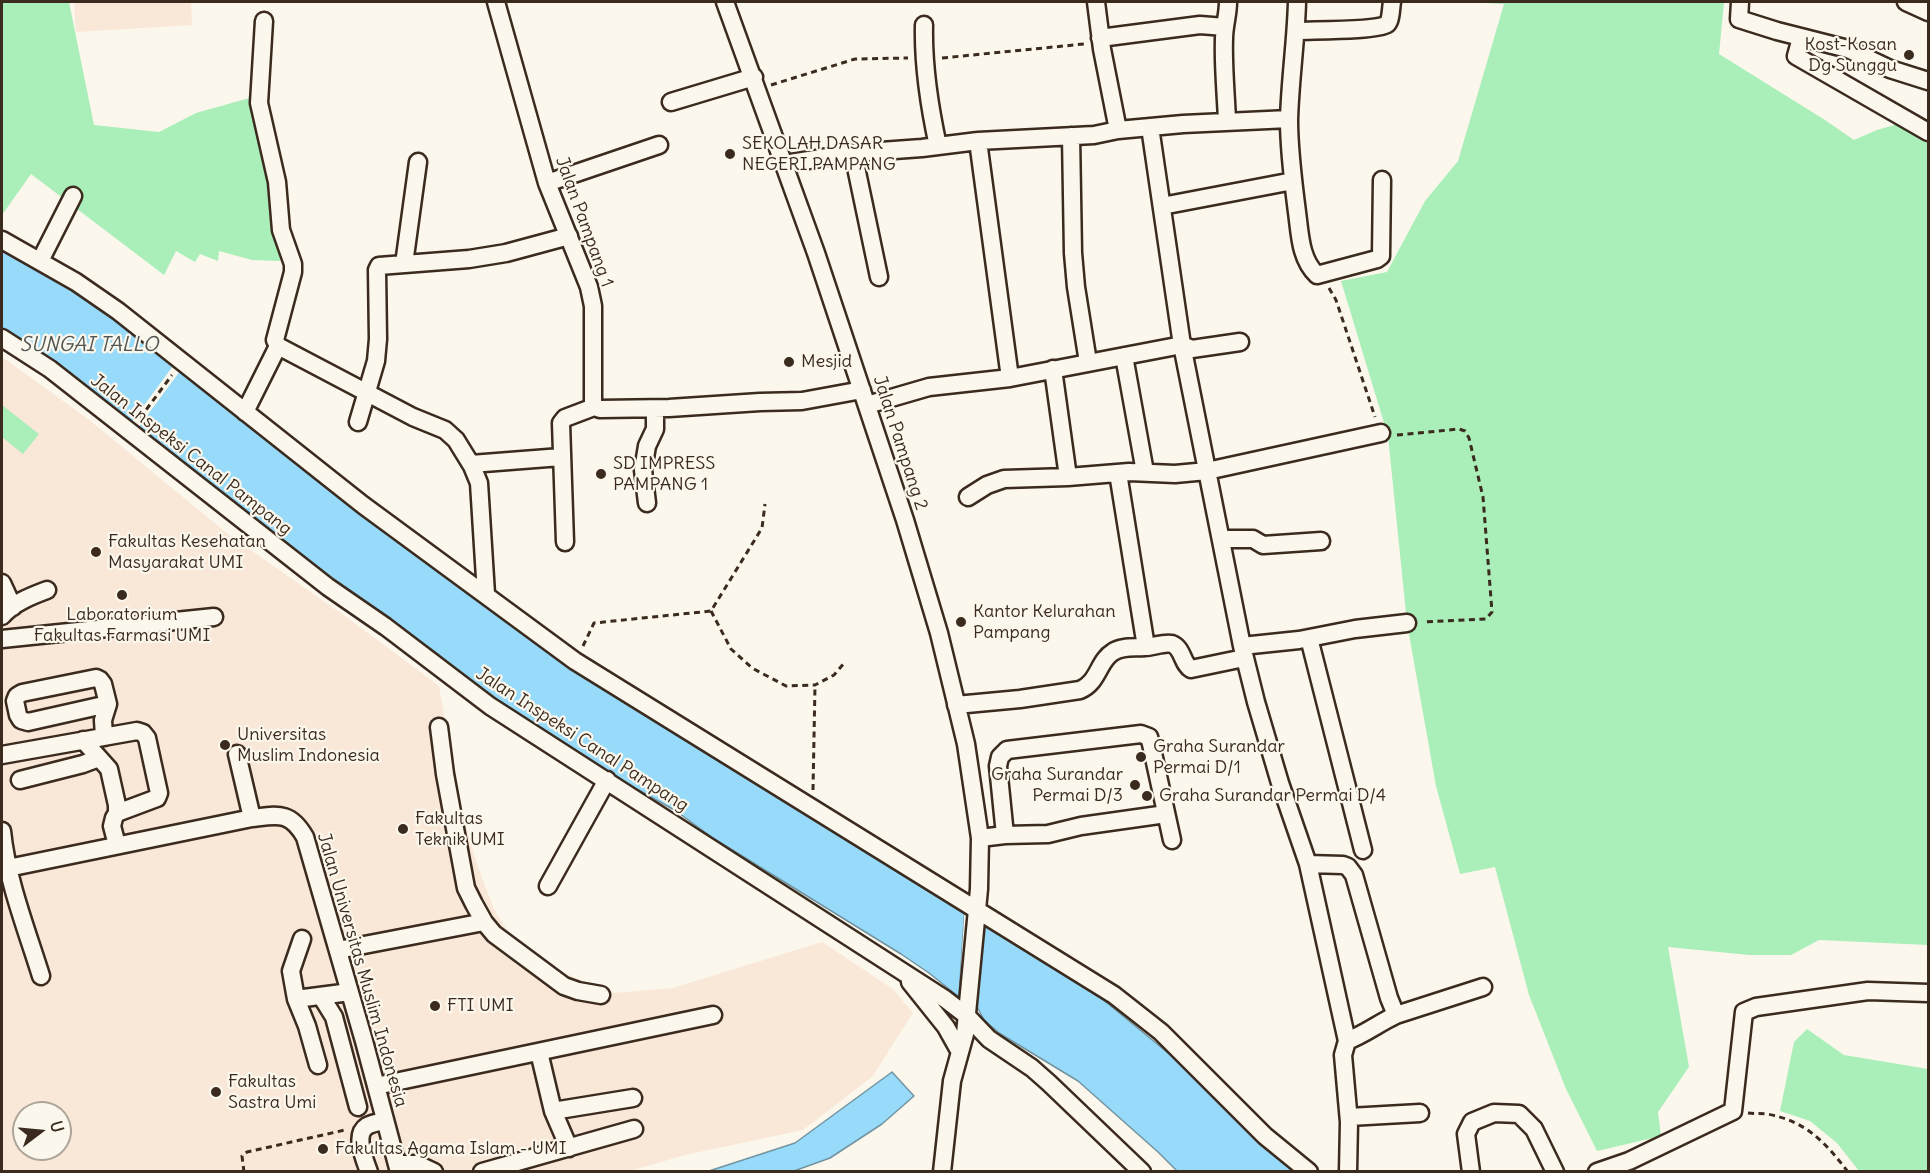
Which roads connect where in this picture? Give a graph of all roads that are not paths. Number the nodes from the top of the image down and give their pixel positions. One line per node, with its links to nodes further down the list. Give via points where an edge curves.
1 (496, 2): 33 (street, Jalan Pampang 1)
2 (725, 2): 16 (street, Jalan Pampang 2)
3 (1096, 2): 14 (street)
4 (1228, 2): 12 (street)
5 (1297, 2): 13 (street)
6 (1392, 2): 13 (street, via 1386,25)
7 (1740, 2): 15 (street, via 1739,20)
8 (1906, 2): 9 (street)
9 (1929, 12)
10 (264, 21): 44 (street, via 259,103 277,182 281,230 293,269 275,340)
11 (924, 25): 27 (street, via 926,88)
12 (1225, 27): 14 (street, via 1200,25); 20 (street)
13 (1296, 31): 19 (street)
14 (1100, 38): 22 (street)
15 (1801, 38): 17 (street, via 1848,49 1890,69); 23 (street, via 1796,56)
16 (754, 77): 18 (street); 30 (street, Jalan Pampang 2)
17 (1929, 81)
18 (671, 102)
19 (1289, 119): 20 (street); 32 (street)
20 (1227, 121): 21 (street)
21 (1150, 127): 22 (street); 35 (street)
22 (1118, 130): 24 (street)
23 (1929, 132)
24 (1071, 136): 25 (street); 46 (street, via 1073,254)
25 (978, 141): 27 (street); 48 (street)
26 (659, 145): 33 (street)
27 (938, 146): 28 (street)
28 (853, 153): 30 (street); 40 (street)
29 (418, 162): 39 (street)
30 (784, 164): 50 (street, Jalan Pampang 2)
31 (1382, 180): 32 (street, via 1381,256 1317,275 1305,260)
32 (1293, 181): 35 (street)
33 (547, 183): 36 (street, Jalan Pampang 1)
34 (73, 196): 38 (street)
35 (1162, 206): 43 (street)
36 (569, 236): 39 (street, via 497,255); 51 (street, Jalan Pampang 1, via 593,306)
37 (2, 240): 38 (street)
38 (40, 261): 53 (street, via 117,311)
39 (404, 264): 49 (street, via 378,268 376,362)
40 (879, 278)
41 (2, 338): 86 (street, Jalan Inspeksi Canal Pampang, via 50,369 328,587 490,706)
42 (1240, 342): 43 (street, via 1192,349)
43 (1182, 345): 45 (street); 58 (street)
44 (278, 346): 49 (street); 53 (street)
45 (1124, 356): 46 (street); 59 (street)
46 (1088, 362): 47 (street)
47 (1053, 369): 48 (street); 61 (street)
48 (1010, 378): 50 (street)
49 (367, 393): 54 (street); 57 (street, via 445,430)
50 (865, 397): 52 (street); 78 (street, Jalan Pampang 2, via 939,633)
51 (594, 407): 52 (street); 56 (street, via 562,421)
52 (656, 409): 63 (street, via 655,429 643,470)
53 (244, 412): 69 (street)
54 (358, 422)
55 (1381, 433): 58 (street)
56 (561, 457): 57 (street); 66 (street)
57 (471, 464): 69 (street, via 479,483)
58 (1207, 471): 59 (street); 64 (street)
59 (1145, 472): 60 (street)
60 (1118, 473): 61 (street); 75 (street)
61 (1068, 477): 62 (street, via 1004,479)
62 (968, 497)
63 (647, 503)
64 (1221, 539): 65 (street, via 1253,539 1263,545); 76 (street)
65 (1321, 541)
66 (565, 543)
67 (2, 583): 70 (street)
68 (47, 590): 70 (street)
69 (486, 594): 99 (street, via 575,661)
70 (7, 611)
71 (214, 617): 74 (street)
72 (1407, 623): 73 (street)
73 (1309, 638): 76 (street); 95 (street)
74 (2, 639)
75 (1146, 647): 76 (street, via 1171,644 1191,669); 78 (street, via 1112,652 1088,686 1080,690)
76 (1243, 652): 96 (street)
77 (108, 704): 77 (street, via 103,684 96,678 22,693 15,700 18,715 28,722); 80 (street, via 103,720)
78 (956, 705): 92 (street, Jalan Pampang 2)
79 (439, 727): 100 (street, via 466,888)
80 (104, 737): 81 (street); 87 (street, via 137,730 143,733 159,793 151,802)
81 (83, 740): 83 (street); 84 (street)
82 (237, 754): 89 (street)
83 (2, 755)
84 (99, 758): 85 (street); 87 (street, via 109,769)
85 (20, 780)
86 (607, 780): 98 (street); 103 (street, Jalan Inspeksi Canal Pampang)
87 (117, 813): 94 (street, via 112,826)
88 (1166, 814): 91 (street, via 1048,834); 91 (street, via 1152,744 1145,734 1007,750 998,766); 93 (street)
89 (252, 818): 94 (street, Jalan Universitas Muslim Indonesia); 102 (street, Jalan Universitas Muslim Indonesia, via 277,815 289,817 298,825)
90 (2, 831): 97 (street)
91 (1005, 835): 92 (street)
92 (980, 838): 99 (street, Jalan Pampang 2)
93 (1172, 840)
94 (117, 845): 97 (street, Jalan Universitas Muslim Indonesia)
95 (1363, 850)
96 (1308, 864): 112 (street, via 1343,865 1354,875); 114 (street)
97 (6, 879): 104 (street)
98 (548, 886)
99 (976, 913): 113 (street, Jalan Pampang 2); 133 (street, via 1133,1009 1265,1136)
100 (484, 922): 102 (street); 108 (street, via 494,934 564,986)
101 (302, 939): 110 (street, via 291,970)
102 (338, 950): 106 (street, Jalan Universitas Muslim Indonesia)
103 (900, 970): 113 (street, Jalan Inspeksi Canal Pampang); 116 (street, via 946,1027)
104 (41, 976)
105 (1484, 987): 112 (street)
106 (350, 992): 109 (street); 118 (street, Jalan Universitas Muslim Indonesia)
107 (1929, 993): 137 (street, via 1868,991 1744,1012 1733,1111 1629,1161)
108 (601, 995)
109 (321, 996): 110 (street); 120 (street, via 334,1017)
110 (296, 999): 117 (street)
111 (713, 1015): 115 (street)
112 (1396, 1015): 114 (street)
113 (967, 1016): 116 (street, Jalan Pampang 2); 132 (street, Jalan Inspeksi Canal Pampang, via 989,1039 1049,1083)
114 (1347, 1041): 123 (street, via 1343,1054)
115 (539, 1052): 118 (street); 121 (street)
116 (960, 1052): 131 (street, Jalan Pampang 2, via 950,1097)
117 (318, 1065)
118 (376, 1086): 124 (street, Jalan Universitas Muslim Indonesia)
119 (633, 1098): 121 (street)
120 (358, 1107)
121 (553, 1111): 126 (street)
122 (1420, 1113): 123 (street)
123 (1349, 1117): 134 (street)
124 (385, 1121): 127 (street, Jalan Universitas Muslim Indonesia); 128 (street, via 361,1131)
125 (634, 1129): 126 (street)
126 (569, 1148): 130 (street)
127 (398, 1168): 129 (street, via 417,1164)
128 (369, 1172)
129 (434, 1172)
130 (482, 1172)
131 (942, 1172)
132 (1142, 1172)
133 (1309, 1172)
134 (1348, 1172)
135 (1471, 1172): 136 (street, via 1466,1134 1472,1122 1494,1113 1519,1114 1534,1129)
136 (1555, 1172)
137 (1597, 1172)

